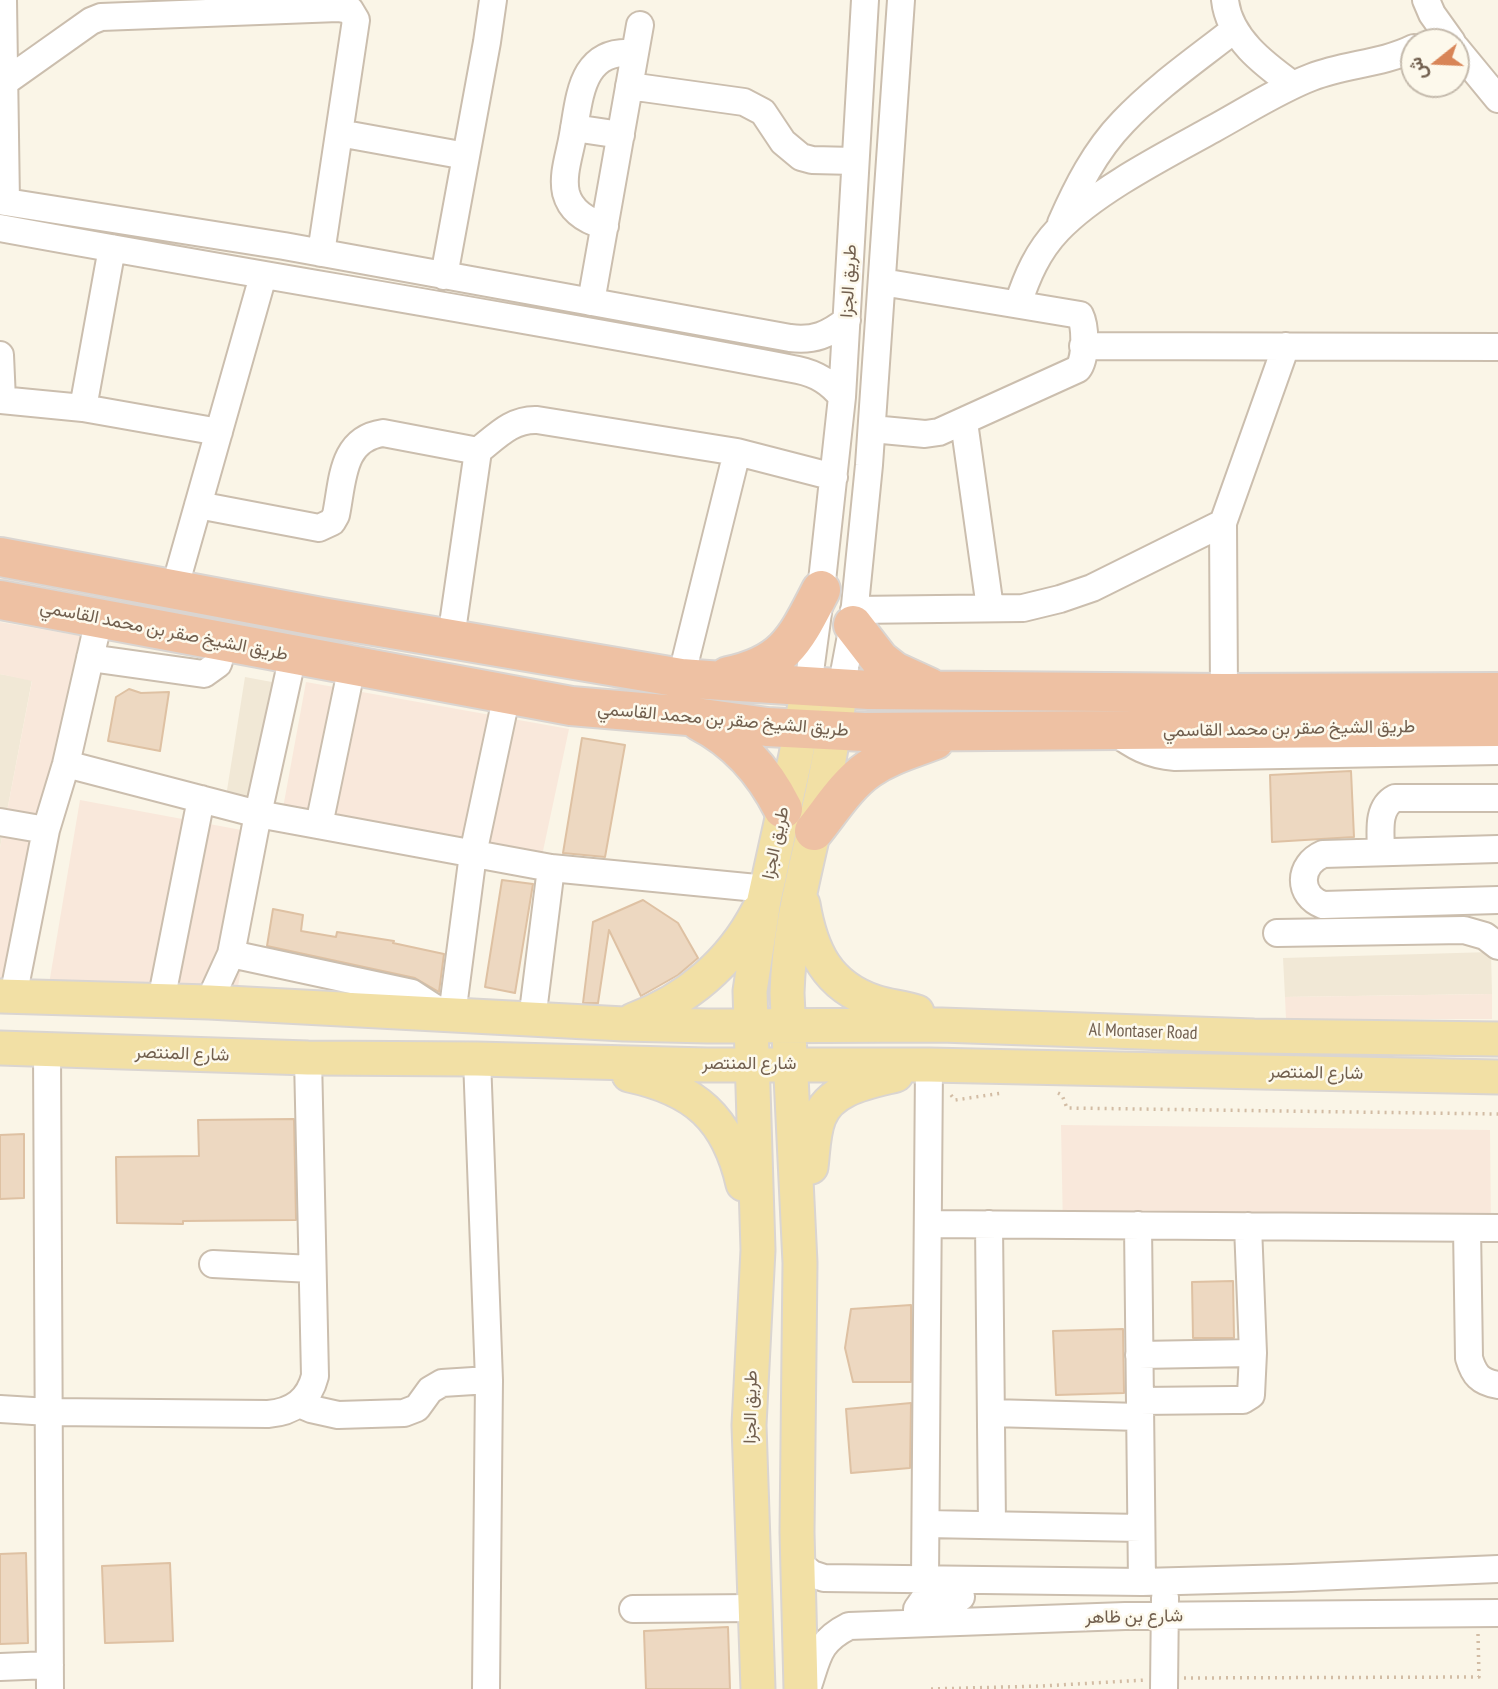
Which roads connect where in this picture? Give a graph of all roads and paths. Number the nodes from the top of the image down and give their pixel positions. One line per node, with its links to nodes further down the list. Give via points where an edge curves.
1 (3, 0): 13 (street)
2 (493, 0): 20 (street)
3 (865, 0): 21 (street, طريق الجزا)
4 (901, 0): 30 (street, طريق الجزا)
5 (1225, 0): 9 (street)
6 (1426, 0): 8 (street)
7 (640, 25): 10 (street)
8 (1439, 28)
9 (1235, 29): 14 (street, via 1265,64); 25 (street, via 1122,122 1092,161)
10 (635, 53): 15 (street); 17 (street, via 610,55 590,70 580,93)
11 (1400, 54): 14 (street)
12 (1470, 68): 16 (street)
13 (5, 82): 18 (street, via 101,18 338,8 350,10 356,20); 22 (street)
14 (1293, 85): 25 (street, via 1155,161 1091,202)
15 (629, 86): 19 (street); 21 (street, via 744,102 763,113 783,142 801,157)
16 (1498, 99)
17 (574, 128): 19 (street); 23 (street, via 567,194 581,216)
18 (339, 133): 20 (street); 27 (street)
19 (621, 135): 23 (street)
20 (466, 156): 29 (street)
21 (855, 161): 33 (street, طريق الجزا)
22 (3, 202): 27 (street)
23 (605, 226): 31 (street)
24 (0, 228): 26 (street)
25 (1059, 229): 32 (street, via 1034,264)
26 (112, 248): 28 (street); 42 (street)
27 (321, 253): 29 (street)
28 (263, 276): 39 (street); 45 (street)
29 (444, 276): 31 (street)
30 (882, 282): 32 (street); 44 (street, طريق الجزا)
31 (592, 302): 34 (street)
32 (1018, 304): 35 (street, via 1080,315)
33 (847, 320): 34 (street, via 812,339); 40 (street, طريق الجزا)
34 (752, 332): 39 (street)
35 (1083, 346): 36 (street); 43 (street, via 1078,369)
36 (1286, 346): 37 (street); 50 (street)
37 (1498, 347)
38 (0, 355): 41 (street)
39 (750, 361): 40 (street, via 819,376)
40 (842, 397): 48 (street, طريق الجزا)
41 (1, 400): 42 (street)
42 (83, 408): 45 (street)
43 (964, 422): 44 (street, via 925,434); 55 (street)
44 (872, 429): 56 (street, طريق الجزا)
45 (219, 432): 49 (street)
46 (478, 451): 47 (street, via 525,419); 49 (street, via 383,433 370,435 348,458 336,515 319,528); 58 (street)
47 (737, 452): 48 (street); 63 (street)
48 (834, 477): 53 (street, طريق الجزا)
49 (198, 505): 52 (street)
50 (1223, 523): 55 (street, via 1092,588 1023,608); 67 (street)
51 (0, 557): 52 (highway, طريق الشيخ صقر بن محمد القاسمي)
52 (174, 590): 58 (highway, طريق الشيخ صقر بن محمد القاسمي)
53 (821, 590): 63 (highway, via 778,657 760,667); 64 (street, طريق الجزا)
54 (0, 600): 57 (highway, طريق الشيخ صقر بن محمد القاسمي)
55 (990, 608): 56 (street)
56 (853, 618): 64 (street, طريق الجزا); 65 (highway, via 874,654 894,671)
57 (99, 619): 59 (highway, طريق الشيخ صقر بن محمد القاسمي); 61 (street)
58 (451, 638): 63 (highway, طريق الشيخ صقر بن محمد القاسمي)
59 (225, 642): 60 (highway, طريق الشيخ صقر بن محمد القاسمي); 61 (street, via 218,664 204,674)
60 (293, 655): 62 (highway, طريق الشيخ صقر بن محمد القاسمي); 79 (street)
61 (90, 657): 75 (street)
62 (352, 666): 68 (highway, طريق الشيخ صقر بن محمد القاسمي); 81 (street)
63 (694, 679): 64 (highway, طريق الشيخ صقر بن محمد القاسمي)
64 (824, 688): 65 (highway, طريق الشيخ صقر بن محمد القاسمي); 71 (main road, طريق الجزا)
65 (937, 691): 67 (highway, طريق الشيخ صقر بن محمد القاسمي)
66 (1498, 692): 67 (highway, طريق الشيخ صقر بن محمد القاسمي)
67 (1224, 693)
68 (507, 694): 69 (highway, طريق الشيخ صقر بن محمد القاسمي, via 571,706); 86 (street)
69 (688, 716): 71 (highway, طريق الشيخ صقر بن محمد القاسمي); 78 (highway, via 751,759)
70 (1498, 727): 72 (highway, طريق الشيخ صقر بن محمد القاسمي)
71 (818, 729): 73 (highway, طريق الشيخ صقر بن محمد القاسمي); 78 (main road, طريق الجزا); 83 (main road, طريق الجزا)
72 (1112, 730): 73 (highway, طريق الشيخ صقر بن محمد القاسمي); 74 (street, via 1134,747 1175,757)
73 (956, 732): 83 (highway, via 867,770)
74 (1498, 751)
75 (66, 764): 77 (street); 82 (street)
76 (1498, 798): 85 (street, via 1390,800 1381,813)
77 (201, 799): 79 (street); 95 (street)
78 (783, 809): 89 (main road, طريق الجزا)
79 (258, 814): 81 (street); 93 (street)
80 (0, 822): 82 (street)
81 (319, 825): 86 (street)
82 (46, 830): 94 (street)
83 (814, 831): 88 (main road, طريق الجزا)
84 (1498, 849): 85 (street)
85 (1381, 852): 90 (street, via 1316,857 1304,873 1307,893 1330,905)
86 (473, 854): 87 (street); 97 (street)
87 (551, 868): 89 (street); 98 (street)
88 (800, 888): 100 (main road, via 812,946 835,979 863,998 911,1010); 102 (main road, طريق الجزا, via 788,953)
89 (765, 894): 99 (main road, via 738,944 704,981 653,1013); 101 (main road, طريق الجزا, via 750,991)
90 (1498, 900)
91 (1277, 933): 92 (street, via 1464,930 1485,936)
92 (1498, 946)
93 (231, 954): 96 (street); 97 (street, via 412,993)
94 (7, 997): 95 (main road)
95 (161, 1001): 96 (main road)
96 (209, 1002): 97 (main road)
97 (449, 1015): 98 (main road)
98 (532, 1020): 99 (main road)
99 (624, 1024): 101 (main road)
100 (941, 1024): 102 (main road, Al Montaser Road); 103 (main road, Al Montaser Road, via 1254,1036)
101 (751, 1025): 102 (main road); 109 (main road, طريق الجزا)
102 (789, 1025): 110 (main road, طريق الجزا)
103 (1498, 1039)
104 (0, 1048): 105 (main road, شارع المنتصر)
105 (47, 1050): 106 (main road, شارع المنتصر); 135 (street)
106 (308, 1058): 107 (main road, شارع المنتصر); 127 (street)
107 (477, 1059): 108 (main road, شارع المنتصر); 130 (street)
108 (565, 1061): 109 (main road, شارع المنتصر); 124 (main road, via 669,1086 706,1110 730,1142 737,1160)
109 (752, 1064): 110 (main road, شارع المنتصر); 116 (main road, طريق الجزا)
110 (791, 1064): 111 (main road, شارع المنتصر); 117 (main road, طريق الجزا)
111 (929, 1065): 112 (main road, شارع المنتصر); 114 (path, via 955,1100); 118 (street); 125 (main road, via 858,1085 823,1109 817,1121)
112 (1498, 1077)
113 (1053, 1091): 115 (path, via 1062,1095 1067,1108)
114 (1006, 1093)
115 (1498, 1114)
116 (753, 1144): 117 (main road, via 769,1145 776,1151 780,1187); 124 (main road, طريق الجزا)
117 (797, 1195): 125 (main road, طريق الجزا)
118 (928, 1224): 119 (street); 138 (street)
119 (989, 1224): 120 (street); 136 (street)
120 (1138, 1225): 121 (street); 129 (street)
121 (1248, 1226): 122 (street); 128 (street)
122 (1467, 1228): 123 (street); 131 (street, via 1469,1358 1477,1377)
123 (1498, 1228)
124 (758, 1250): 137 (main road, طريق الجزا)
125 (800, 1263): 141 (main road, طريق الجزا)
126 (213, 1264): 127 (street)
127 (312, 1269): 132 (street, via 315,1376)
128 (1253, 1353): 129 (street); 134 (street, via 1251,1395 1243,1400)
129 (1139, 1355): 134 (street)
130 (489, 1380): 132 (street, via 442,1382 417,1408 404,1413 338,1415); 157 (street)
131 (1498, 1385)
132 (299, 1404): 135 (street, via 279,1413)
133 (0, 1409): 135 (street)
134 (1140, 1409): 136 (street); 140 (street)
135 (49, 1412): 153 (street)
136 (991, 1413): 139 (street)
137 (749, 1425): 141 (main road, via 763,1415 780,1420); 147 (main road, طريق الجزا)
138 (926, 1524): 139 (street); 144 (street)
139 (992, 1525): 140 (street)
140 (1141, 1528): 146 (street)
141 (797, 1548): 144 (street, شارع بن ظاهر, via 812,1574 824,1578); 159 (main road, طريق الجزا)
142 (1498, 1569): 143 (street, شارع بن ظاهر)
143 (1291, 1578): 146 (street, شارع بن ظاهر); 150 (street, via 1257,1588 1175,1590 1165,1599)
144 (925, 1579): 145 (street, شارع بن ظاهر)
145 (1093, 1581): 146 (street, شارع بن ظاهر); 151 (street, via 1049,1596 928,1597 918,1605)
146 (1142, 1582)
147 (755, 1608): 148 (street); 158 (main road, طريق الجزا)
148 (633, 1609)
149 (1488, 1613): 150 (street, شارع بن ظاهر); 154 (path, via 1479,1677)
150 (1164, 1616): 151 (street, شارع بن ظاهر); 154 (street)
151 (917, 1623): 160 (street, شارع بن ظاهر, via 849,1626 833,1634 823,1644)
152 (0, 1667): 153 (street)
153 (50, 1677)
154 (1164, 1684): 156 (path)
155 (1001, 1688): 156 (path); 161 (path)
156 (1042, 1688)
157 (486, 1689)
158 (758, 1689)
159 (801, 1689)
160 (807, 1689)
161 (931, 1689)

